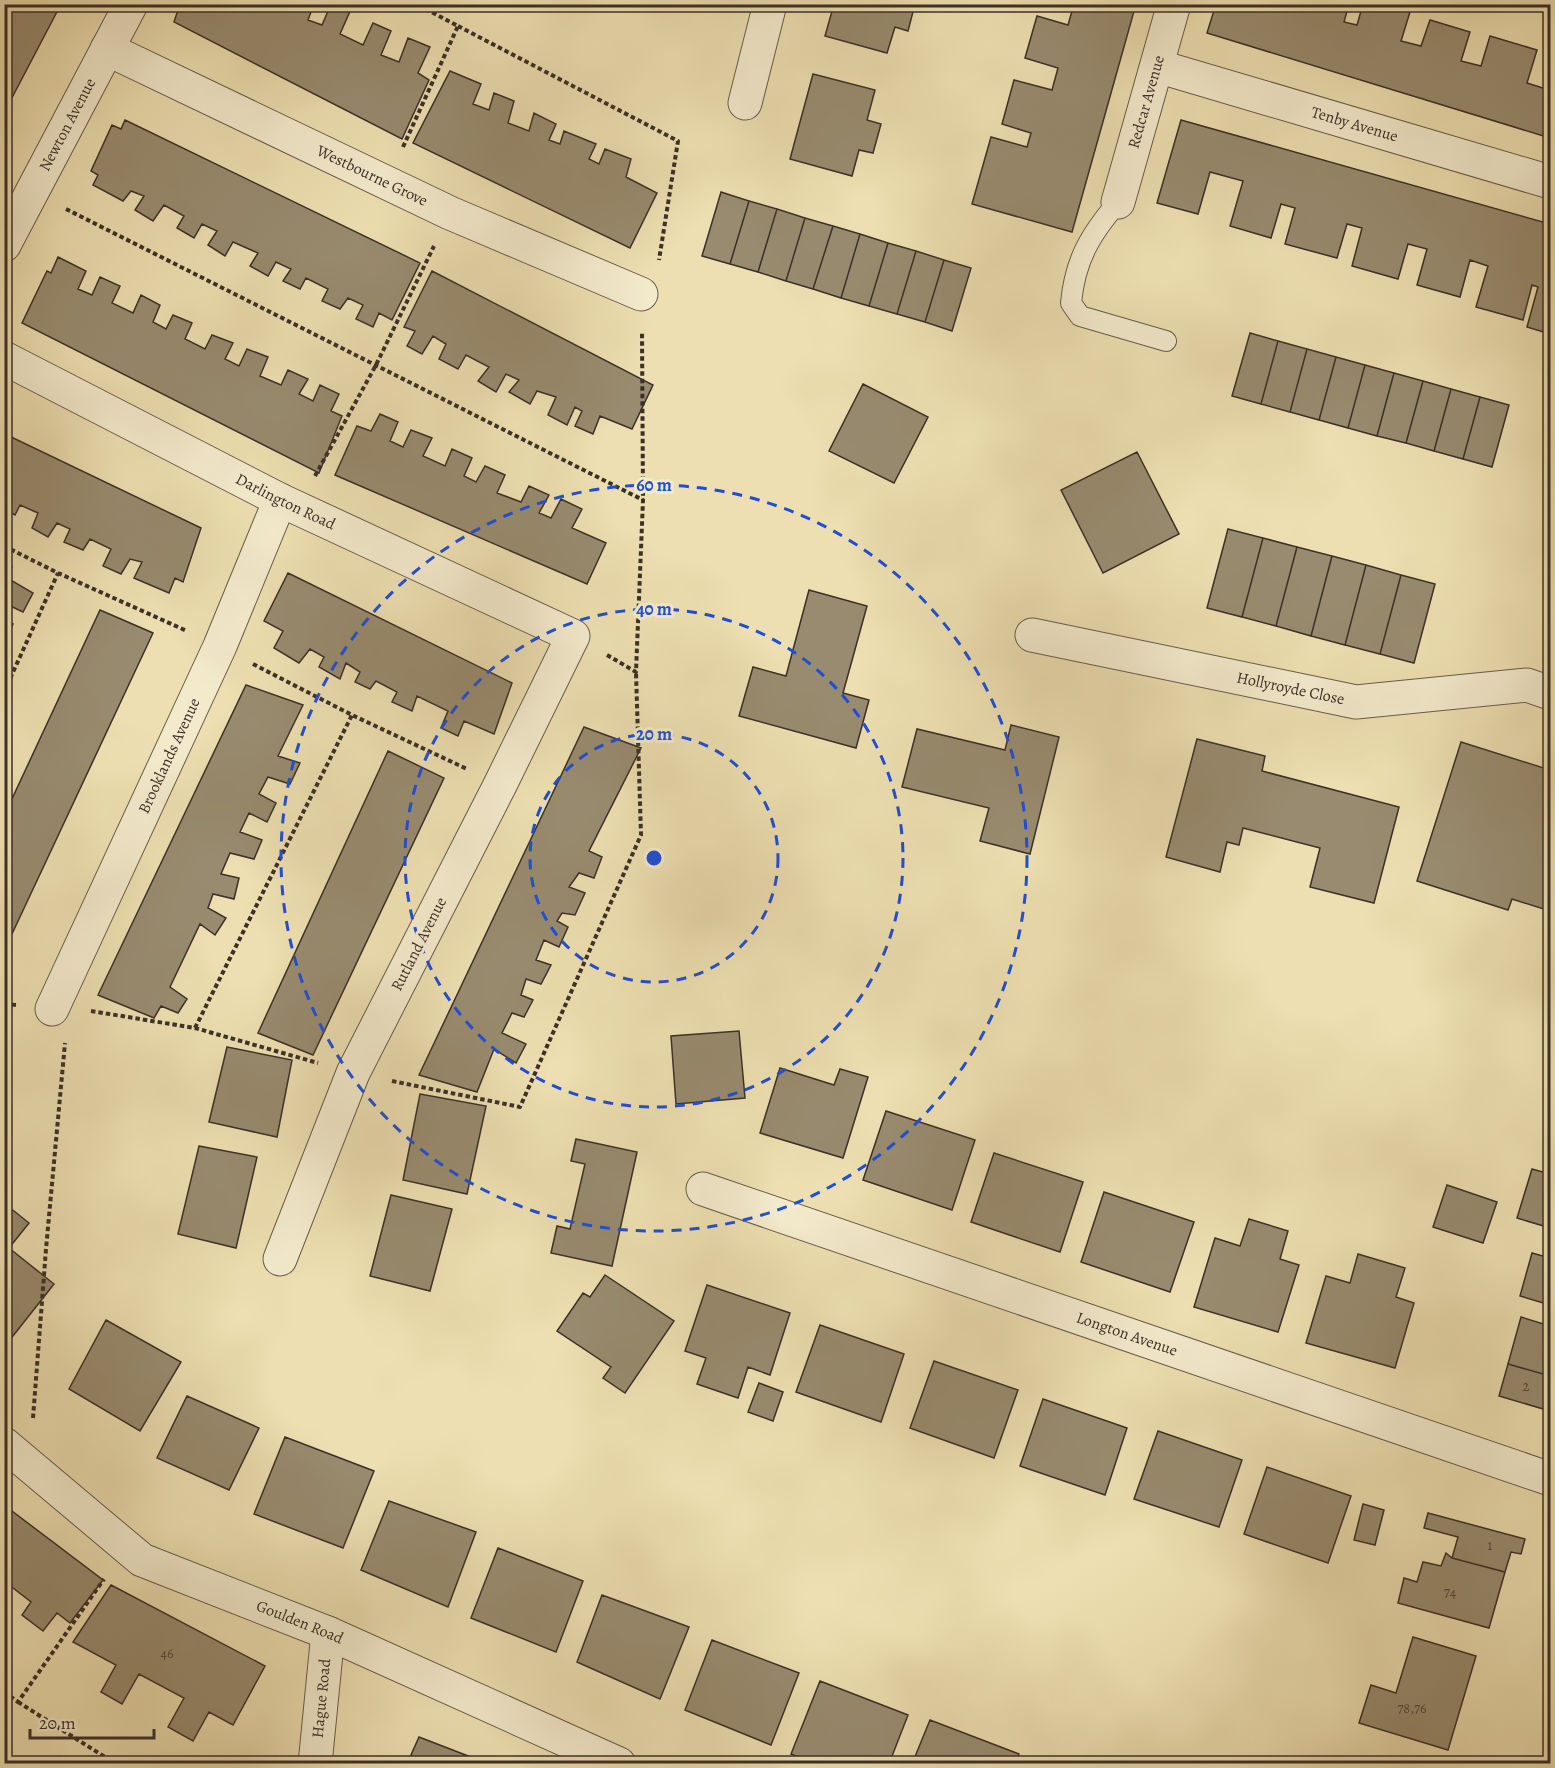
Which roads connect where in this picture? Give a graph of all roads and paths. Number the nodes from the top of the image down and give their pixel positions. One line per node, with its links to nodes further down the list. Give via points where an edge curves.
1 (131, 4): 6 (street, Newton Avenue)
2 (416, 4): 5 (path)
3 (770, 4): 8 (street)
4 (1174, 4): 7 (street, Redcar Avenue)
5 (458, 26): 10 (path); 15 (path, via 678,141 655,285)
6 (107, 49): 10 (street, Westbourne Grove); 11 (street, Newton Avenue)
7 (1157, 66): 9 (street, Tenby Avenue); 12 (street, Redcar Avenue)
8 (745, 103)
9 (1551, 182)
10 (386, 183): 13 (street, Westbourne Grove)
11 (33, 193): 14 (street, Newton Avenue); 18 (path)
12 (1118, 201): 16 (lane, via 1087,242 1071,303 1080,316)
13 (450, 213): 15 (street, Westbourne Grove); 18 (path)
14 (4, 245)
15 (641, 294): 19 (path)
16 (1166, 341)
17 (4, 358): 20 (street, Darlington Road)
18 (376, 365): 19 (path); 20 (path)
19 (643, 500): 26 (path)
20 (288, 504): 24 (street, Darlington Road); 25 (street, Brooklands Avenue)
21 (4, 546): 22 (path)
22 (58, 573): 25 (path); 27 (path)
23 (1032, 635): 28 (street, Hollyroyde Close, via 1356,702 1527,685)
24 (573, 636): 26 (path); 30 (street, Rutland Avenue)
25 (220, 646): 29 (path); 32 (street, Brooklands Avenue)
26 (636, 672): 34 (path, via 641,835 520,1107)
27 (4, 692)
28 (1551, 693)
29 (352, 715): 30 (path); 33 (path)
30 (500, 785): 34 (street, Rutland Avenue)
31 (4, 1004): 32 (path)
32 (60, 1008): 33 (path); 38 (path)
33 (195, 1029): 34 (path)
34 (353, 1073): 36 (street, Rutland Avenue)
35 (703, 1189): 39 (street, Longton Avenue)
36 (280, 1259)
37 (4, 1443): 38 (street, Goulden Road)
38 (29, 1464): 40 (street, Goulden Road)
39 (1551, 1479)
40 (127, 1547): 41 (street, Goulden Road, via 142,1560); 43 (path)
41 (328, 1633): 45 (street, Hague Road); 46 (street, Goulden Road)
42 (4, 1692): 43 (path)
43 (18, 1702): 44 (path)
44 (116, 1764)
45 (315, 1764)
46 (619, 1764)

